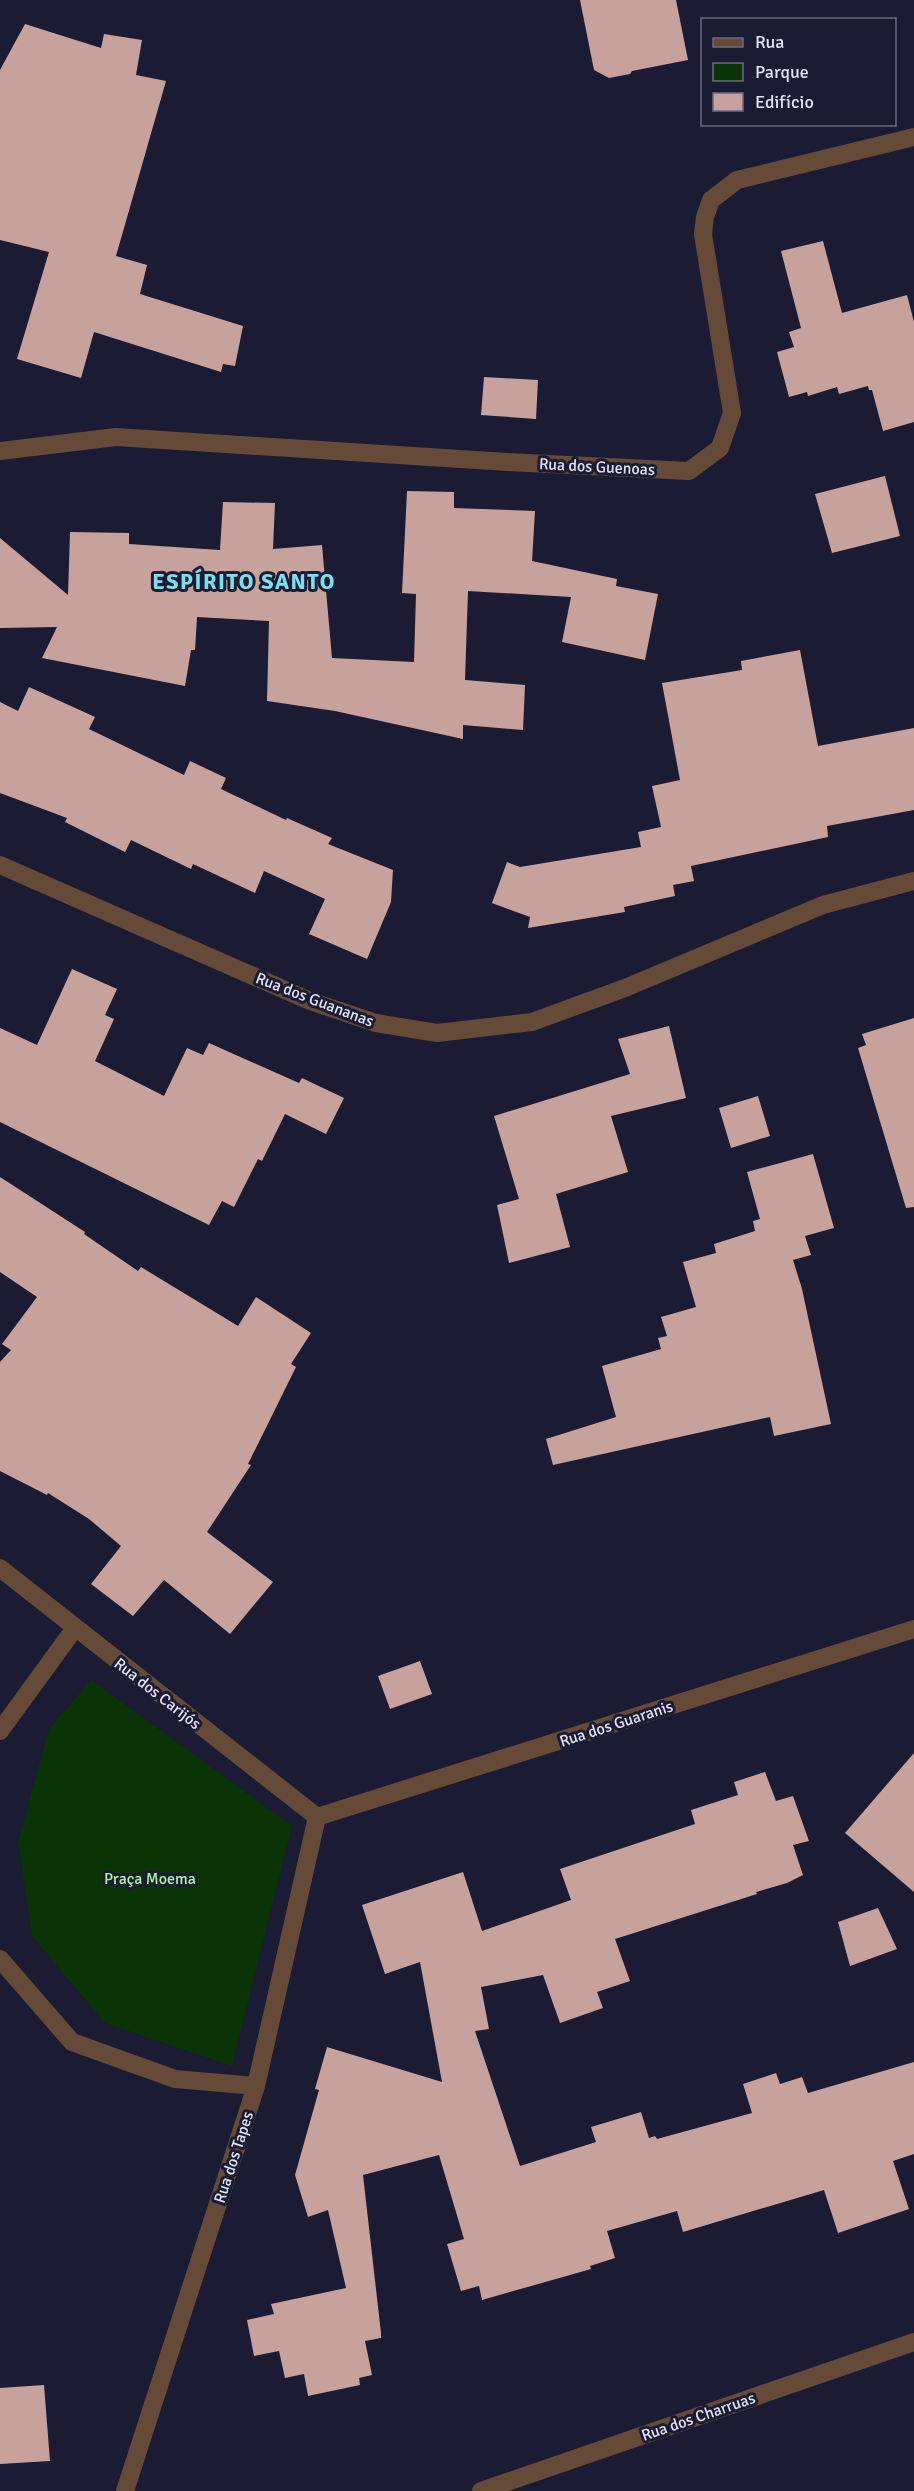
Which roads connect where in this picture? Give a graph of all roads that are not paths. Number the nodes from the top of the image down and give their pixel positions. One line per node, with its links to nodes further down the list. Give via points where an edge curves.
1 (914, 137): 2 (street, Rua dos Guenoas, via 737,180 711,200 703,234 732,413 720,448 688,471 116,437)
2 (0, 451)
3 (0, 865): 4 (street, Rua dos Guananas, via 310,1000 376,1023 437,1033 532,1022 625,988 823,905)
4 (914, 881)
5 (0, 1568): 6 (street, Rua dos Carijós)
6 (75, 1628): 8 (street); 9 (street, Rua dos Carijós)
7 (914, 1629): 9 (street, Rua dos Guaranis)
8 (0, 1731)
9 (317, 1817): 11 (street, Rua dos Tapes)
10 (0, 1959): 11 (street, via 72,2042 175,2079)
11 (256, 2086): 13 (street, Rua dos Tapes)
12 (914, 2342): 14 (street, Rua dos Charruas)
13 (125, 2491)
14 (482, 2491)

